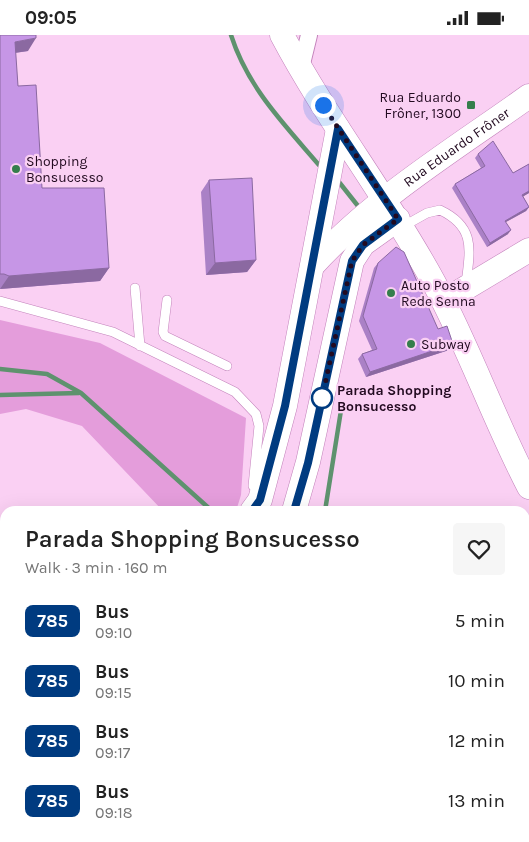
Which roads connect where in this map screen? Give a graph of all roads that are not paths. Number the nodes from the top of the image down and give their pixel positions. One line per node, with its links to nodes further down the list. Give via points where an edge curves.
1 (282, 35): 2 (main road)
2 (304, 46): 4 (main road); 5 (main road)
3 (529, 96): 5 (main road, Rua Eduardo Frôner)
4 (338, 129): 5 (main road); 8 (main road)
5 (390, 196): 6 (main road); 8 (main road, Rua Eduardo Frôner, via 351,227)
6 (404, 222): 10 (main road); 10 (lane, via 440,210 461,224 471,252); 19 (main road, via 363,245 352,261 308,463)
7 (529, 250): 10 (main road)
8 (313, 265): 18 (main road, via 285,406)
9 (135, 288): 13 (lane)
10 (455, 294): 15 (main road); 16 (main road, via 494,416)
11 (167, 300): 14 (lane, via 165,336)
12 (0, 301): 13 (lane, via 113,332)
13 (140, 346): 17 (lane, via 235,392 256,415 259,426)
14 (227, 367)
15 (529, 460)
16 (529, 487)
17 (252, 506)
18 (256, 506)
19 (295, 506)

